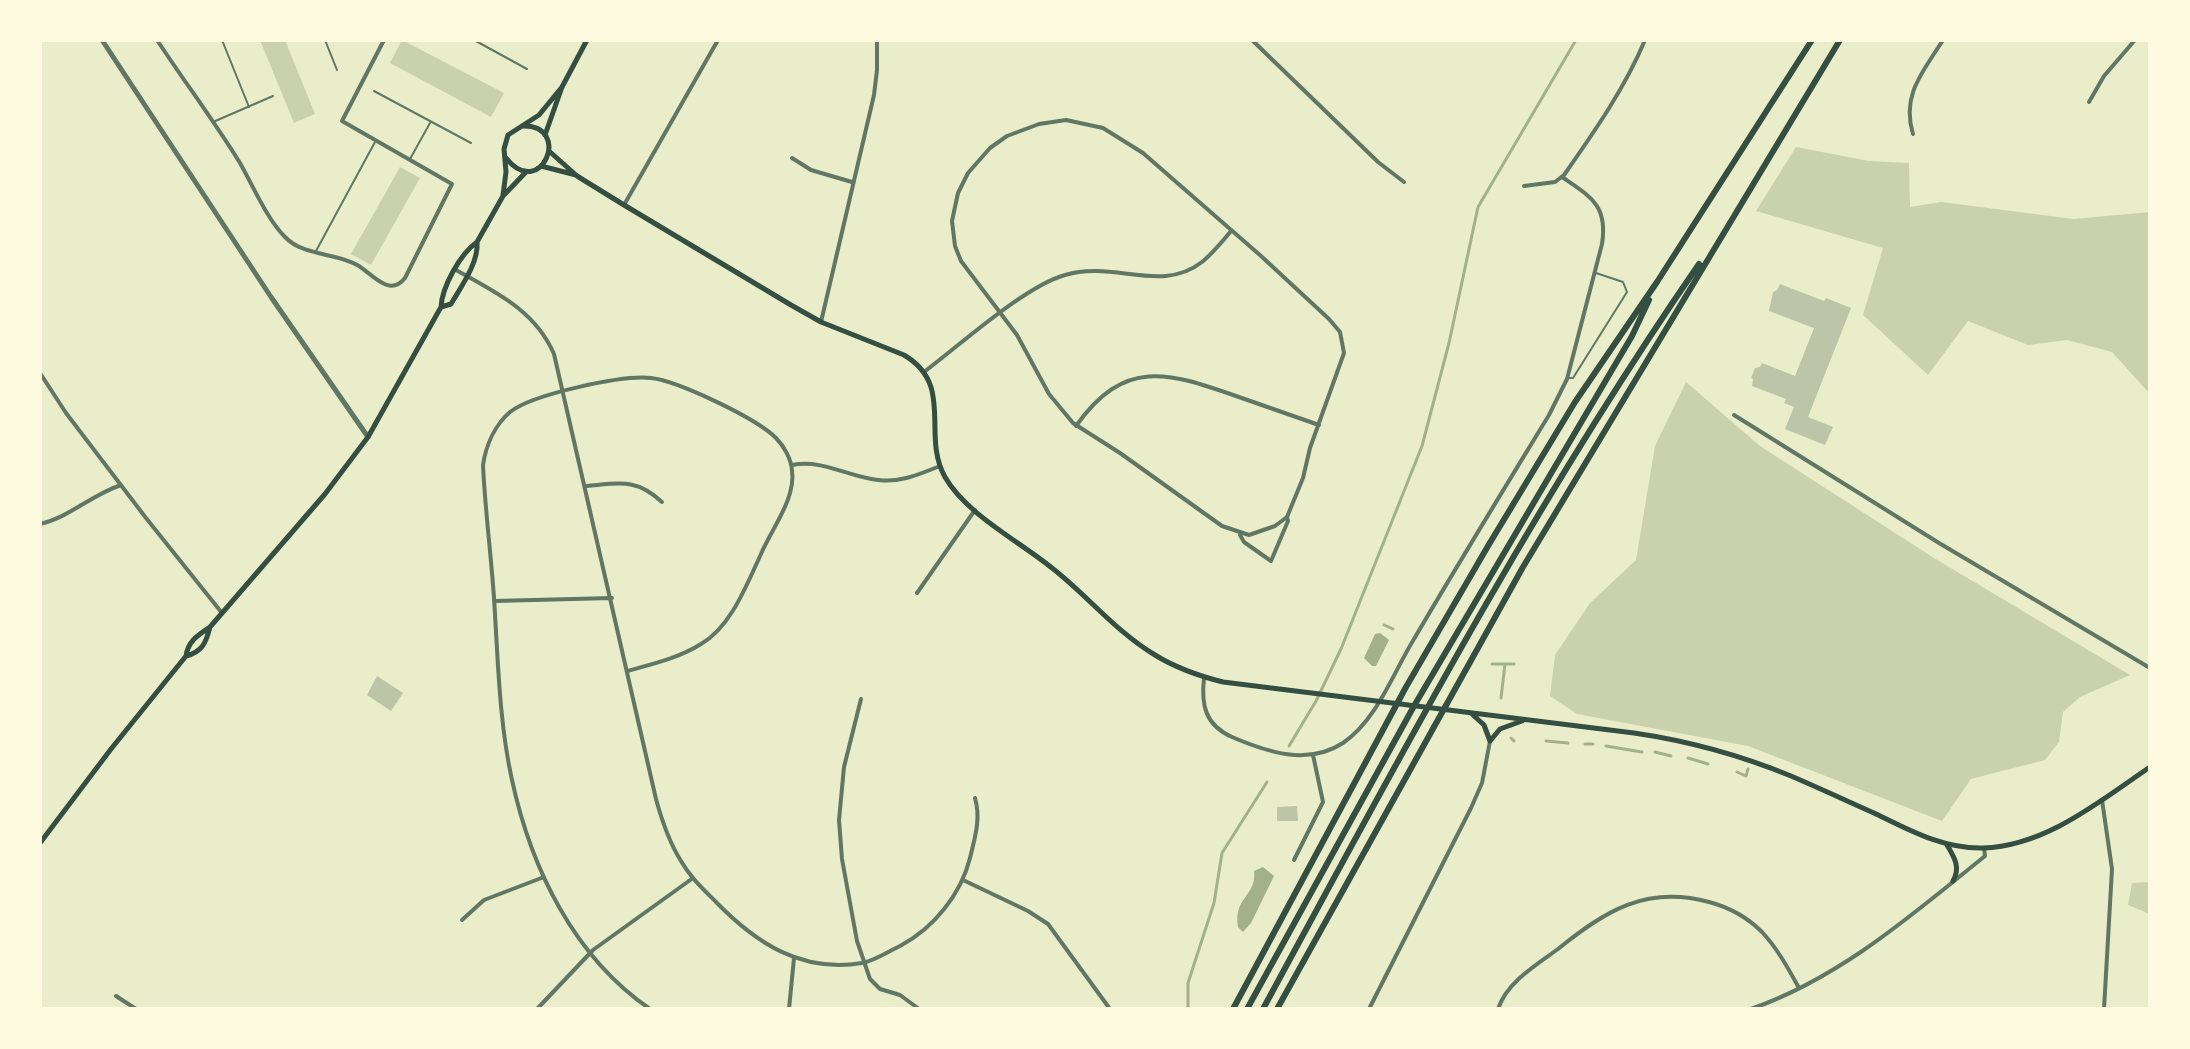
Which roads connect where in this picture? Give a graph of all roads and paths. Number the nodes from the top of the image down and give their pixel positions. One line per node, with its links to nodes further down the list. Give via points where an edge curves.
1 (102, 40): 61 (street)
2 (157, 40): 23 (street)
3 (222, 40): 22 (lane)
4 (325, 40): 17 (lane)
5 (384, 40): 28 (street, via 342,121)
6 (474, 40): 16 (lane)
7 (587, 40): 18 (main road)
8 (718, 40): 42 (street)
9 (877, 40): 39 (street, via 876,83)
10 (1252, 40): 38 (street)
11 (1645, 40): 37 (street, via 1609,109)
12 (1812, 40): 50 (highway)
13 (1840, 40): 43 (highway)
14 (1943, 40): 26 (street, via 1908,104)
15 (2135, 40): 21 (street)
16 (527, 69)
17 (337, 70)
18 (562, 87): 25 (main road, via 539,115); 27 (main road)
19 (374, 91): 24 (lane)
20 (273, 96): 22 (lane)
21 (2089, 102)
22 (249, 107): 23 (lane)
23 (212, 122): 46 (street, via 285,237)
24 (431, 122): 29 (lane); 33 (lane)
25 (521, 126): 27 (main road); 31 (main road, via 508,135)
26 (1913, 134)
27 (545, 135): 30 (main road)
28 (376, 141): 33 (street); 46 (lane)
29 (471, 143)
30 (549, 151): 34 (main road); 36 (main road)
31 (505, 157): 35 (main road); 41 (main road)
32 (792, 158): 39 (street)
33 (410, 160): 46 (street, via 452,184 400,285 386,286 357,265)
34 (541, 166): 35 (main road); 36 (main road)
35 (526, 172): 41 (main road)
36 (577, 176): 42 (main road)
37 (1562, 177): 40 (street); 48 (street, via 1590,196 1602,214 1604,233)
38 (1404, 182)
39 (853, 183): 53 (street)
40 (1524, 186)
41 (503, 196): 45 (main road)
42 (624, 205): 53 (main road)
43 (1729, 222): 82 (highway, via 1589,432); 113 (highway, via 1523,567)
44 (1231, 231): 52 (street, via 1204,260 1178,274 1067,274 1044,283); 52 (street, via 1112,132 1066,120 1018,131 990,148 968,173 952,221 961,261); 59 (street, via 1342,336 1342,359)
45 (477, 242): 47 (main road); 49 (main road)
46 (316, 251)
47 (456, 270): 49 (street); 51 (main road)
48 (1595, 273): 56 (street); 56 (lane, via 1619,279 1627,292 1573,378)
49 (466, 276): 51 (main road, via 451,304); 57 (street, via 531,318 550,345)
50 (1657, 282): 81 (highway, via 1632,336); 110 (highway, via 1575,402 1488,546)
51 (441, 307): 61 (main road)
52 (1001, 314): 54 (street); 60 (street, via 1057,407)
53 (821, 322): 54 (main road, via 904,355)
54 (924, 372): 63 (main road, via 933,393)
55 (40, 373): 64 (street)
56 (1567, 379): 86 (street, via 1371,715 1342,744)
57 (564, 391): 62 (street, via 636,377 674,384 767,431); 65 (street); 73 (street, via 513,410 487,447 484,479)
58 (1734, 415): 77 (street)
59 (1319, 425): 60 (street, via 1160,374 1127,381 1104,394); 68 (street)
60 (1076, 426): 70 (street)
61 (368, 437): 74 (main road)
62 (792, 465): 63 (street, via 818,464 888,481); 78 (street, via 786,504 720,627 692,649)
63 (940, 466): 67 (main road)
64 (121, 485): 69 (street); 74 (street)
65 (585, 486): 66 (street, via 632,483); 72 (street)
66 (662, 502)
67 (975, 510): 71 (street); 79 (main road, via 1052,567 1152,654)
68 (1287, 517): 70 (street, via 1262,532); 70 (street, via 1271,561)
69 (40, 524)
70 (1239, 534)
71 (917, 593)
72 (612, 598): 73 (street); 78 (street)
73 (494, 601): 94 (street, via 512,781)
74 (222, 613): 75 (main road)
75 (210, 627): 76 (main road, via 196,636); 76 (main road, via 197,654)
76 (186, 656): 90 (main road)
77 (2150, 668)
78 (627, 671): 95 (street, via 663,824)
79 (1204, 678): 81 (main road); 86 (street, via 1205,712 1222,733 1281,753)
80 (861, 699): 101 (street, via 844,767 839,820)
81 (1412, 706): 82 (main road); 111 (highway)
82 (1428, 708): 83 (main road); 112 (highway)
83 (1471, 714): 84 (main road); 85 (main road, via 1484,725)
84 (1524, 720): 85 (main road, via 1500,729); 91 (main road, via 1662,737 1732,754)
85 (1490, 741): 114 (street, via 1471,808)
86 (1313, 755): 93 (street, via 1323,802)
87 (2150, 767): 89 (main road)
88 (975, 798): 96 (street, via 978,824)
89 (2102, 800): 92 (main road, via 2043,834); 117 (street, via 2112,869)
90 (40, 843)
91 (1946, 844): 92 (main road); 97 (main road, via 1956,860)
92 (1984, 848): 97 (street, via 1985,856)
93 (1294, 860)
94 (544, 877): 98 (street, via 484,900); 99 (street)
95 (693, 878): 99 (street); 100 (street, via 756,938)
96 (963, 880): 101 (street, via 923,931); 109 (street, via 1048,924)
97 (1953, 881): 102 (street, via 1848,960)
98 (462, 920)
99 (589, 954): 105 (street); 106 (street)
100 (794, 958): 101 (street); 107 (street)
101 (863, 963): 108 (street, via 880,989)
102 (1799, 988): 115 (street, via 1773,945 1752,923 1726,907 1673,895 1639,899 1599,919 1525,974); 116 (street)
103 (116, 996): 104 (street)
104 (136, 1009)
105 (537, 1009)
106 (650, 1009)
107 (789, 1009)
108 (919, 1009)
109 (1110, 1009)
110 (1233, 1009)
111 (1247, 1009)
112 (1263, 1009)
113 (1277, 1009)
114 (1369, 1009)
115 (1498, 1009)
116 (1751, 1009)
117 (2104, 1009)

